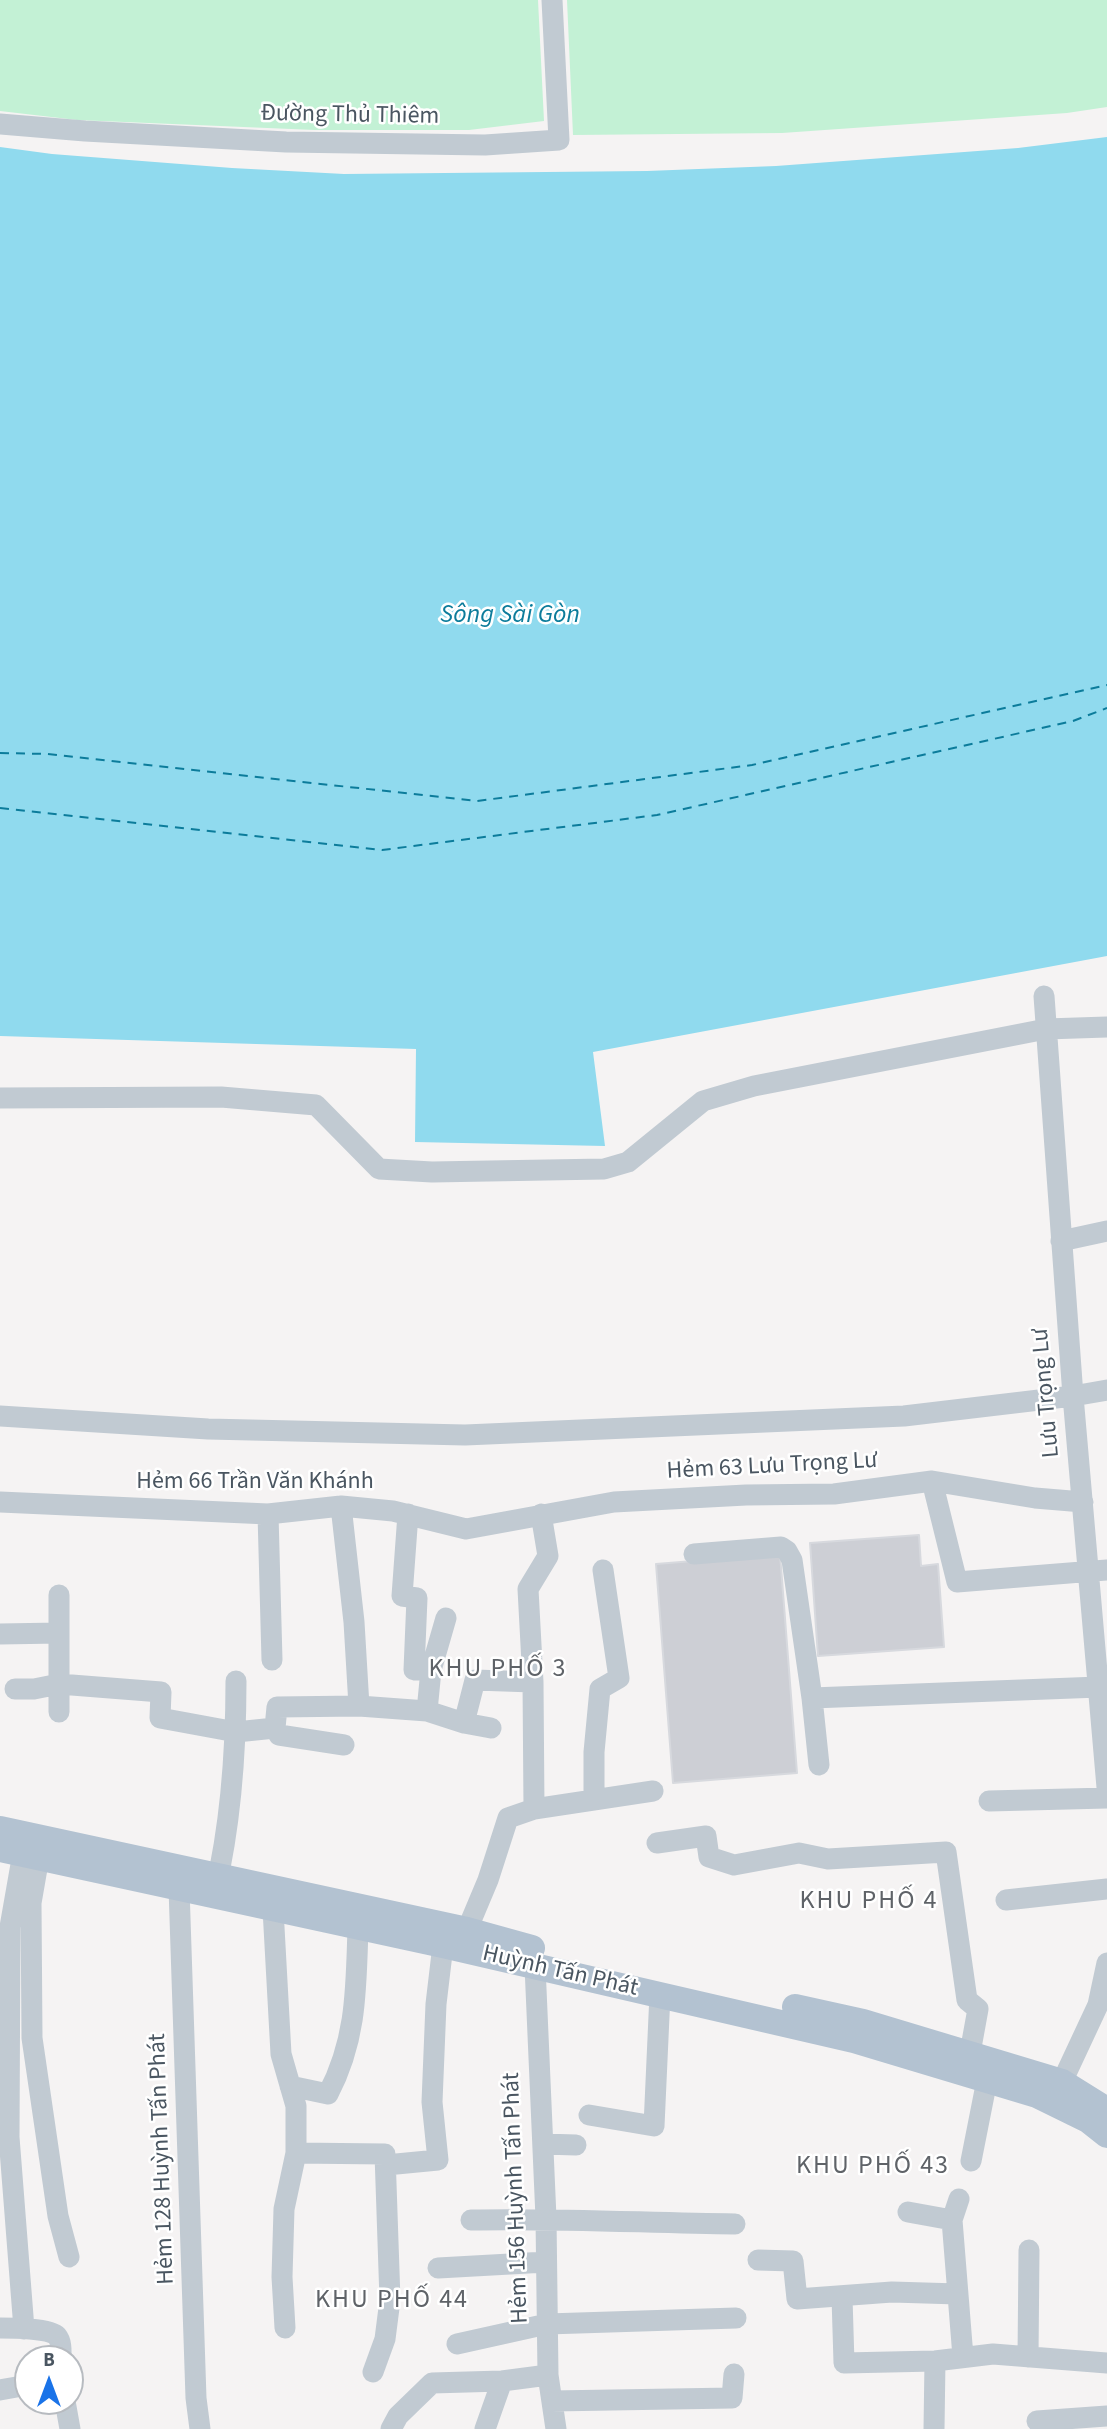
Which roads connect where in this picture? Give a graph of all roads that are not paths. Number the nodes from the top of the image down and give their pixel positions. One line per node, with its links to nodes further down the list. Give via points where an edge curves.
1 (552, 0): 2 (street, Đường Thủ Thiêm, via 559,141 485,145 286,142)
2 (0, 124)
3 (1044, 996): 5 (street, Lưu Trọng Lư)
4 (1107, 1027): 5 (street)
5 (1046, 1028): 6 (street, via 766,1083 703,1101 628,1162 604,1169 379,1169 316,1105 221,1097); 8 (street, Lưu Trọng Lư)
6 (0, 1098)
7 (1107, 1231): 8 (street)
8 (1061, 1241): 10 (street, Lưu Trọng Lư)
9 (1107, 1390): 10 (street)
10 (1073, 1396): 11 (street, via 904,1416 478,1435 208,1429); 14 (street, Lưu Trọng Lư)
11 (0, 1416)
12 (932, 1481): 14 (street, Hẻm 63 Lưu Trọng Lư); 18 (street, Hẻm 63 Lưu Trọng Lư, via 834,1494 614,1502); 22 (street, via 957,1581)
13 (0, 1502): 16 (street, Hẻm 66 Trần Văn Khánh)
14 (1083, 1502): 22 (street, Lưu Trọng Lư)
15 (341, 1507): 16 (street, Hẻm 66 Trần Văn Khánh); 17 (street, Hẻm 66 Trần Văn Khánh); 35 (street)
16 (268, 1514): 27 (street)
17 (408, 1514): 19 (street, Hẻm 66 Trần Văn Khánh); 28 (street, via 402,1595 417,1598 414,1670)
18 (541, 1514): 19 (street, Hẻm 63 Lưu Trọng Lư); 30 (street, via 548,1556 528,1589)
19 (466, 1529)
20 (694, 1554): 34 (street, via 782,1547 787,1551)
21 (603, 1570): 47 (street, via 619,1678 600,1689)
22 (1098, 1571): 32 (street, Lưu Trọng Lư)
23 (59, 1595): 25 (street)
24 (446, 1618): 28 (street)
25 (59, 1633): 26 (street); 31 (street)
26 (0, 1634)
27 (272, 1660)
28 (431, 1670): 36 (street)
29 (236, 1681): 41 (street)
30 (533, 1682): 38 (street, via 475,1680); 49 (street)
31 (59, 1684): 33 (street); 37 (street); 41 (street, via 161,1692 160,1718)
32 (1099, 1687): 34 (street); 44 (street, Lưu Trọng Lư)
33 (15, 1689)
34 (812, 1698): 43 (street)
35 (359, 1706): 36 (street); 39 (street, via 277,1707)
36 (427, 1711): 38 (street)
37 (60, 1712)
38 (464, 1723): 40 (street)
39 (275, 1728): 41 (street); 42 (street, via 279,1735)
40 (491, 1728)
41 (236, 1732): 54 (street)
42 (344, 1745)
43 (819, 1765)
44 (1107, 1787)
45 (653, 1791): 47 (street)
46 (1107, 1798): 48 (street)
47 (594, 1800): 49 (street)
48 (989, 1801)
49 (534, 1808): 59 (street, via 508,1818)
50 (0, 1829): 52 (main road, Huỳnh Tấn Phát)
51 (657, 1843): 64 (street, via 706,1836 709,1857 734,1865 799,1853 828,1859 946,1852 967,2000 978,2009)
52 (27, 1847): 53 (main road, Huỳnh Tấn Phát); 54 (main road, Huỳnh Tấn Phát); 82 (street, via 32,2038 58,2216); 83 (street, via 10,1927)
53 (179, 1888): 54 (main road, Huỳnh Tấn Phát); 107 (street, Hẻm 128 Huỳnh Tấn Phát)
54 (229, 1889): 57 (main road, Huỳnh Tấn Phát); 59 (main road, Huỳnh Tấn Phát)
55 (1107, 1889): 56 (street)
56 (1006, 1900)
57 (274, 1909): 58 (main road, Huỳnh Tấn Phát); 65 (street, via 281,2054)
58 (358, 1927): 60 (main road, Huỳnh Tấn Phát); 65 (street, via 354,2019 339,2074 328,2094)
59 (467, 1930): 61 (main road, Huỳnh Tấn Phát)
60 (443, 1945): 61 (main road, Huỳnh Tấn Phát); 74 (street, via 432,2102 438,2160)
61 (535, 1957): 63 (main road, Huỳnh Tấn Phát); 64 (main road, Huỳnh Tấn Phát, via 863,2022); 70 (street, Hẻm 156 Huỳnh Tấn Phát)
62 (1106, 1971): 66 (street, via 1098,2005)
63 (660, 1994): 64 (main road, Huỳnh Tấn Phát, via 855,2040); 68 (street, via 654,2126)
64 (983, 2064): 66 (main road, Huỳnh Tấn Phát); 73 (street)
65 (290, 2086): 72 (street, via 296,2106)
66 (1056, 2092): 67 (main road, Huỳnh Tấn Phát); 69 (main road, Huỳnh Tấn Phát)
67 (1107, 2110)
68 (589, 2115)
69 (1107, 2135)
70 (542, 2144): 71 (street); 77 (street, Hẻm 156 Huỳnh Tấn Phát)
71 (576, 2144)
72 (296, 2153): 74 (street, via 385,2154); 92 (street, via 284,2209)
73 (971, 2161)
74 (386, 2165): 100 (street, via 390,2300 385,2339)
75 (958, 2199): 79 (street)
76 (908, 2212): 79 (street)
77 (546, 2218): 78 (street); 80 (street); 85 (street, Hẻm 156 Huỳnh Tấn Phát)
78 (471, 2220)
79 (952, 2220): 87 (street)
80 (735, 2224)
81 (1029, 2250): 97 (street)
82 (69, 2257)
83 (9, 2259): 93 (street)
84 (758, 2260): 88 (street, via 793,2261 797,2299)
85 (546, 2262): 86 (street); 90 (street, Hẻm 156 Huỳnh Tấn Phát)
86 (438, 2268)
87 (958, 2294): 88 (street, via 892,2292); 96 (street)
88 (842, 2297): 98 (street, via 844,2363)
89 (736, 2318): 90 (street)
90 (548, 2324): 94 (street); 102 (street, Hẻm 156 Huỳnh Tấn Phát)
91 (0, 2328): 93 (street)
92 (285, 2328)
93 (24, 2329): 95 (street, via 57,2336)
94 (457, 2344)
95 (59, 2345)
96 (963, 2357): 97 (street); 98 (street)
97 (1028, 2357): 99 (street)
98 (935, 2361): 111 (street)
99 (1107, 2363)
100 (373, 2372)
101 (734, 2374): 104 (street, via 732,2398)
102 (548, 2375): 103 (street); 104 (street, Hẻm 156 Huỳnh Tấn Phát)
103 (502, 2381): 108 (street, via 432,2383); 109 (street)
104 (552, 2401): 110 (street, Hẻm 156 Huỳnh Tấn Phát)
105 (1107, 2416): 106 (street)
106 (1037, 2421)
107 (200, 2429)
108 (391, 2429)
109 (485, 2429)
110 (556, 2429)
111 (934, 2429)

